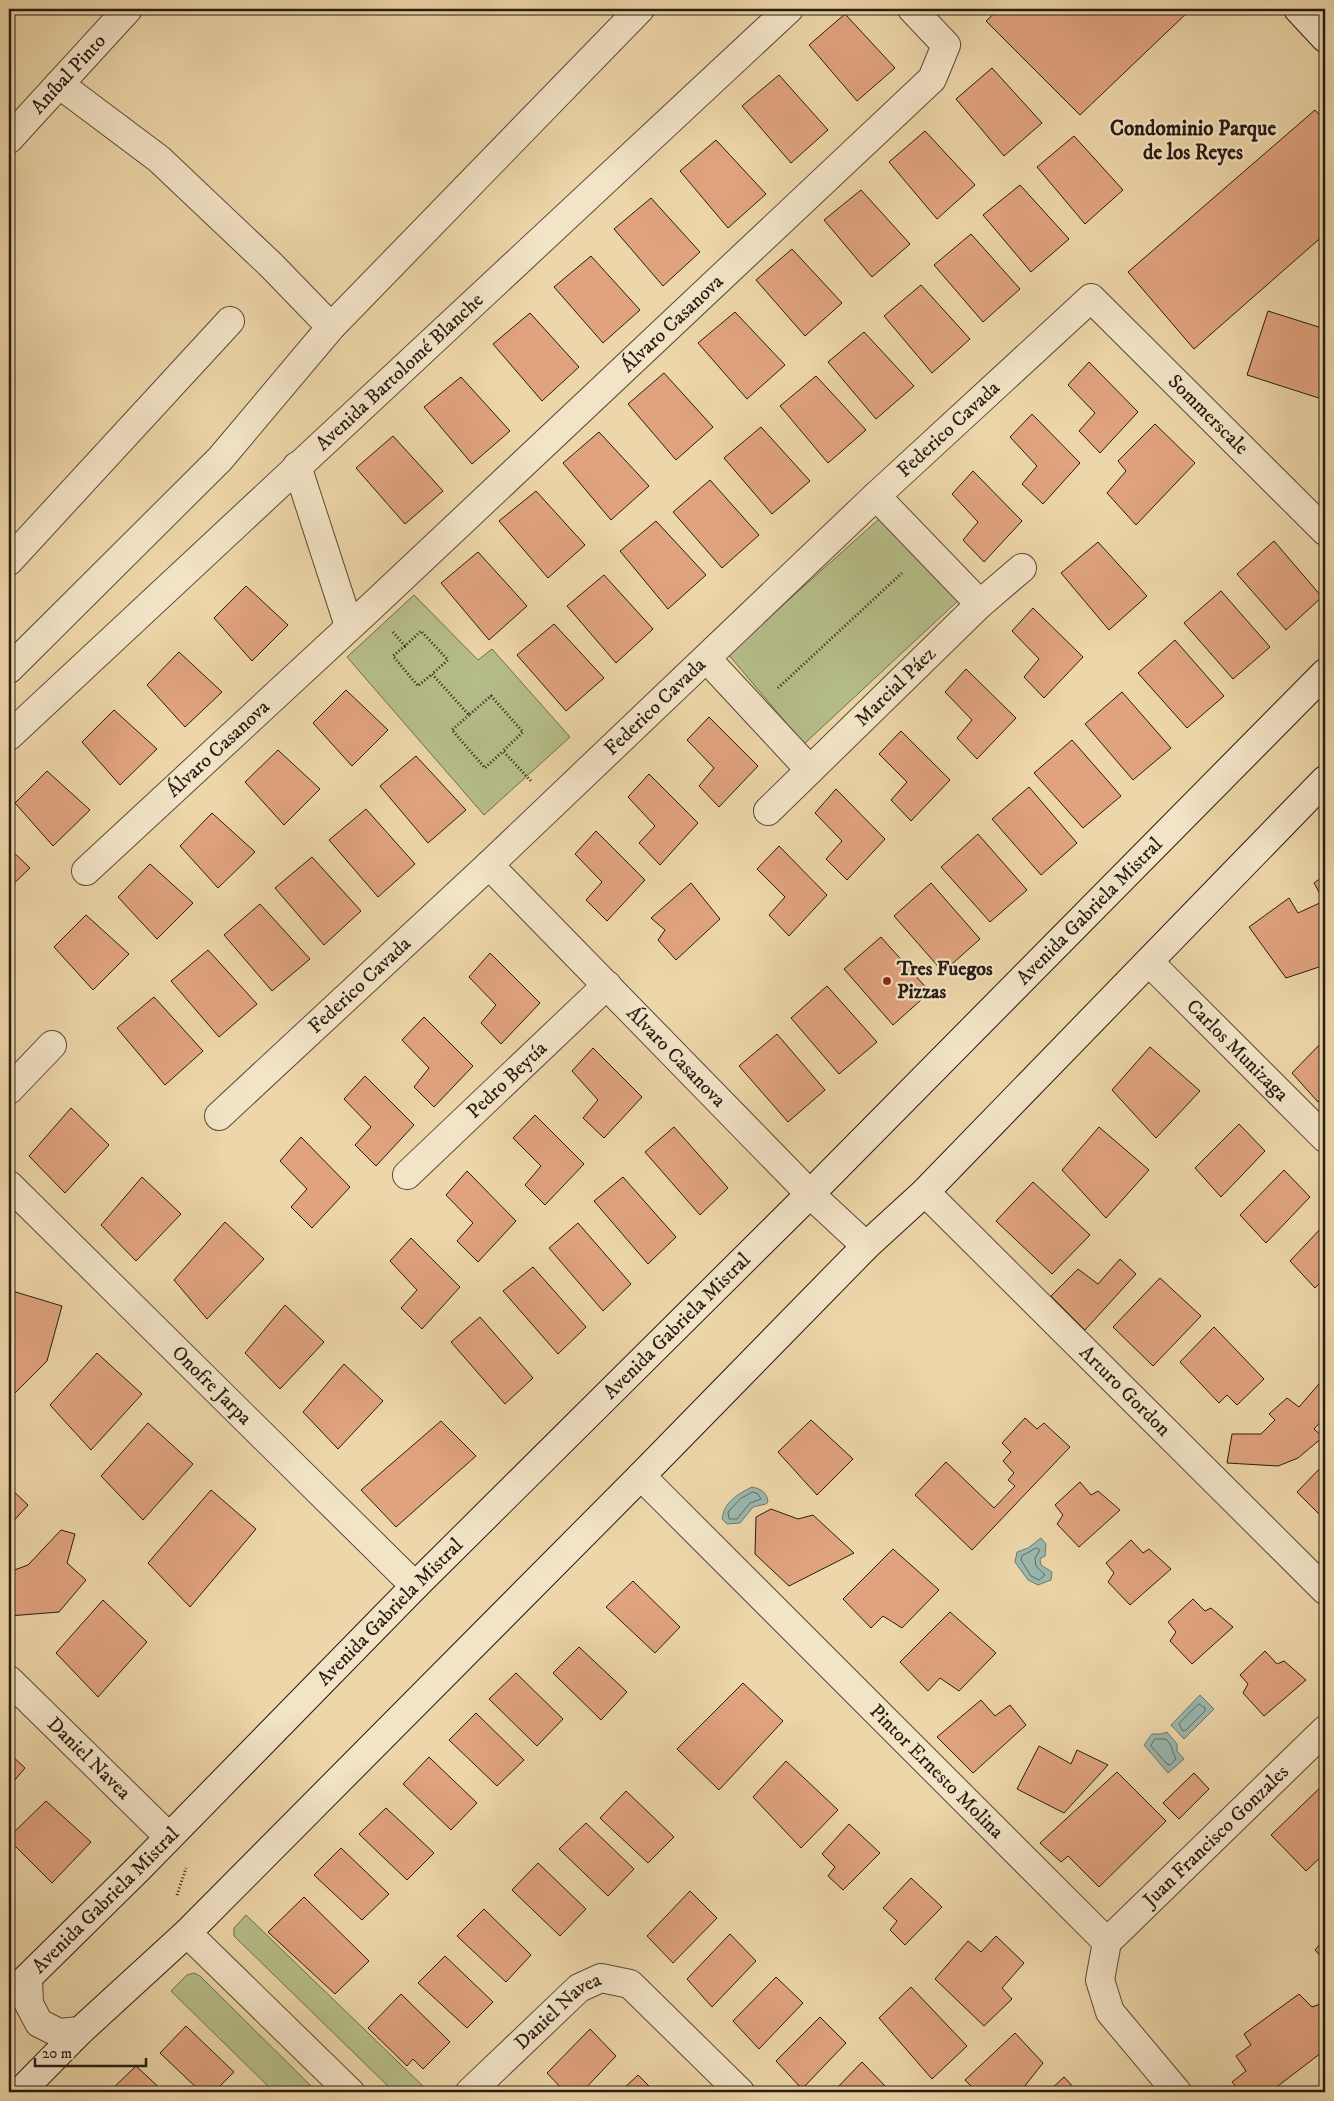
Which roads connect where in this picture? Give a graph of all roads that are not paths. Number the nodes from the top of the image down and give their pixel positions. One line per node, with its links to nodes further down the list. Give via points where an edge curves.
1 (128, 9): 7 (street, Aníbal Pinto)
2 (640, 9): 11 (street)
3 (789, 9): 12 (street, Avenida Bartolomé Blanche)
4 (912, 9): 18 (street, Álvaro Casanova, via 946,45 932,79)
5 (1298, 9): 6 (street)
6 (1325, 38)
7 (59, 84): 8 (street, Aníbal Pinto); 11 (street, via 159,159)
8 (9, 139)
9 (1091, 298): 13 (street, Federico Cavada); 14 (street, Sommerscale)
10 (230, 321): 15 (street)
11 (331, 327): 20 (street, via 220,459)
12 (297, 466): 18 (street); 22 (street, Avenida Bartolomé Blanche)
13 (876, 496): 17 (street); 19 (street, Federico Cavada)
14 (1325, 531)
15 (9, 561)
16 (1022, 568): 17 (street, Marcial Páez)
17 (980, 604): 23 (street, Marcial Páez)
18 (349, 626): 27 (street, Álvaro Casanova)
19 (707, 659): 23 (street); 26 (street, Federico Cavada)
20 (9, 669)
21 (1325, 673): 37 (street, Avenida Gabriela Mistral)
22 (9, 736)
23 (810, 770): 25 (street, Marcial Páez)
24 (1325, 780): 28 (street)
25 (768, 811)
26 (490, 865): 29 (street, Álvaro Casanova); 32 (street, Federico Cavada)
27 (86, 871)
28 (1149, 962): 33 (street, Carlos Munizaga); 36 (street)
29 (607, 986): 34 (street, Pedro Beytía); 37 (street, Álvaro Casanova)
30 (52, 1045): 31 (street)
31 (9, 1090)
32 (219, 1116)
33 (1325, 1138)
34 (408, 1175)
35 (9, 1185): 40 (street, Onofre Jarpa)
36 (925, 1192): 38 (street); 41 (street, Arturo Gordon)
37 (810, 1194): 38 (street, Álvaro Casanova); 40 (street, Avenida Gabriela Mistral)
38 (866, 1246): 39 (street)
39 (641, 1476): 45 (street); 46 (street, Pintor Ernesto Molina)
40 (415, 1586): 44 (street, Avenida Gabriela Mistral)
41 (1325, 1590)
42 (9, 1680): 44 (street, Daniel Navea)
43 (1325, 1730): 46 (street, Juan Francisco Gonzales)
44 (169, 1837): 47 (street, Avenida Gabriela Mistral)
45 (187, 1933): 48 (street); 50 (street)
46 (1107, 1942): 53 (street, via 1100,1980 1110,2012)
47 (18, 1987): 48 (street, Avenida Gabriela Mistral, via 39,2023 59,2033)
48 (80, 2031): 49 (street)
49 (20, 2092)
50 (350, 2092)
51 (470, 2092): 52 (street, Daniel Navea, via 579,1988 601,1978 630,1984)
52 (740, 2092)
53 (1177, 2092)

